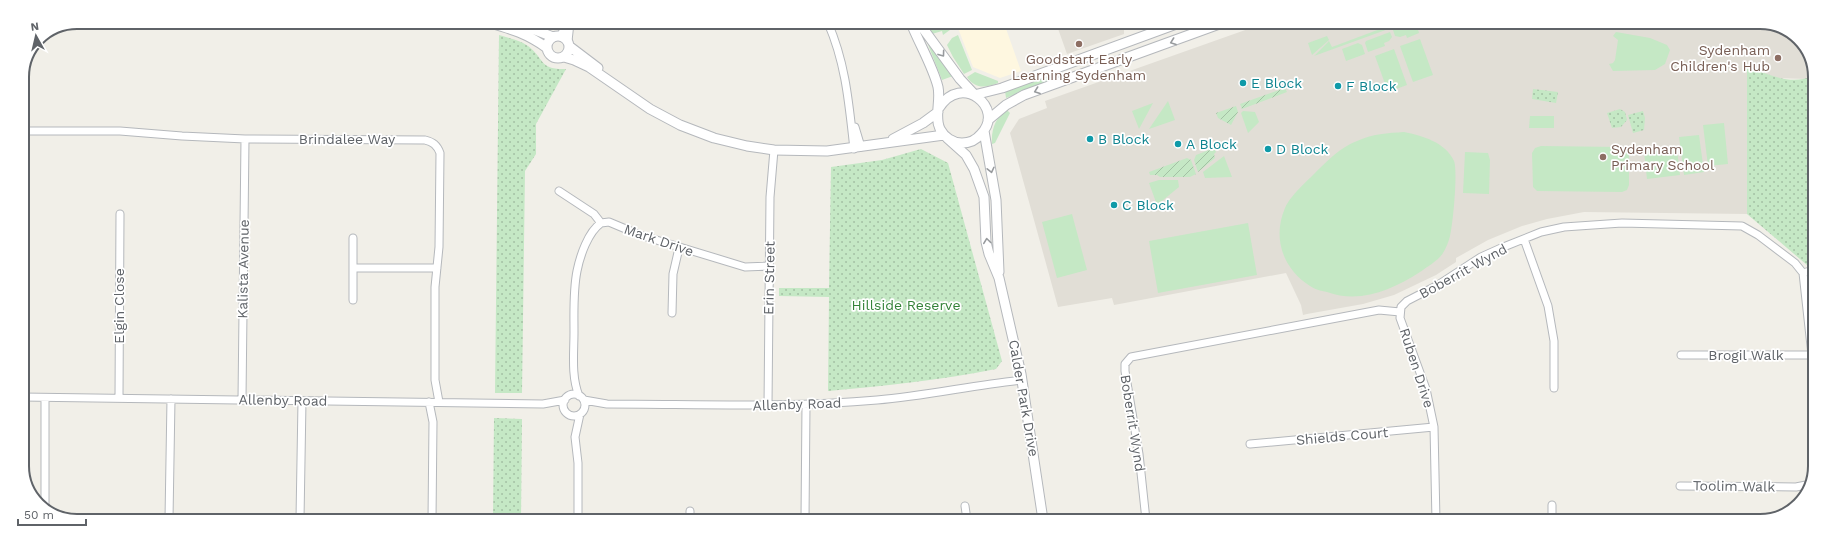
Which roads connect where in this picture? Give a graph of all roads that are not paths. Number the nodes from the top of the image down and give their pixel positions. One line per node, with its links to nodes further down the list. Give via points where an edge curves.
1 (513, 29): 11 (street, via 532,37)
2 (534, 29): 10 (street)
3 (567, 29): 10 (street)
4 (830, 29): 25 (street, via 843,65)
5 (913, 29): 18 (street, via 938,87)
6 (923, 29): 17 (street, one-way to 17)
7 (1162, 29): 9 (street)
8 (1206, 29): 12 (street, one-way to 12)
9 (1143, 36): 12 (street); 14 (street)
10 (563, 40): 11 (street, via 548,42); 13 (street, via 568,52); 16 (street)
11 (547, 48): 13 (street, via 554,58)
12 (1148, 51): 15 (street)
13 (564, 57): 16 (street, via 589,67)
14 (1063, 66): 15 (street); 17 (street, via 1002,88)
15 (1068, 80): 19 (street, one-way to 19, via 1014,100)
16 (615, 84): 26 (street, via 650,109 680,125 714,138)
17 (974, 95): 18 (street, via 958,92 950,95); 19 (street, via 985,105)
18 (939, 110): 22 (street, via 938,124); 24 (street, via 924,123)
19 (988, 120): 21 (street)
20 (29, 131): 23 (street, Brindalee Way, via 120,131)
21 (984, 131): 22 (street, via 971,141 959,142); 38 (street, Calder Park Drive, one-way to 38, via 996,200)
22 (946, 136): 24 (street); 38 (street, Calder Park Drive, one-way to 22, via 986,242 984,197 980,183 966,155)
23 (245, 139): 35 (street, Brindalee Way, via 432,142 440,153); 54 (street, Kalista Avenue)
24 (886, 142): 25 (street)
25 (857, 148): 26 (street, via 827,151)
26 (774, 150): 33 (street, Erin Street)
27 (559, 191): 29 (street, via 594,214)
28 (120, 214): 50 (street, Elgin Close)
29 (601, 223): 32 (street, Mark Drive, via 609,222); 45 (street, via 594,228 577,271)
30 (353, 238): 34 (street)
31 (1524, 239): 37 (street, Boberrit Wynd, via 1564,227 1585,225 1622,223 1742,226 1795,263); 40 (street, Boberrit Wynd, via 1481,257 1438,285 1406,301); 47 (street, via 1548,306 1554,341)
32 (679, 248): 33 (street, Mark Drive, via 745,267); 41 (street, via 673,274)
33 (769, 266): 60 (street, Erin Street)
34 (353, 268): 35 (street); 39 (street)
35 (437, 268): 56 (street, Brindalee Way)
36 (1808, 272): 37 (street)
37 (1803, 273): 42 (street)
38 (999, 278): 46 (street, Calder Park Drive)
39 (353, 300)
40 (1400, 312): 64 (street, Ruben Drive, via 1403,328 1426,389); 79 (street, Boberrit Wynd, via 1379,310 1131,357 1125,364 1125,371 1139,454)
41 (672, 313)
42 (1808, 319)
43 (1681, 355): 44 (street, Brogil Walk)
44 (1808, 355)
45 (574, 376): 51 (street); 52 (street)
46 (1021, 377): 59 (street, Allenby Road, via 928,394); 78 (street, Calder Park Drive)
47 (1554, 388)
48 (29, 397): 49 (street, Allenby Road)
49 (46, 398): 50 (street, Allenby Road); 69 (street)
50 (119, 398): 53 (street, Allenby Road)
51 (568, 398): 52 (street, Allenby Road); 57 (street, Allenby Road); 61 (street)
52 (581, 398): 58 (street, Allenby Road); 62 (street)
53 (170, 399): 54 (street, Allenby Road); 72 (street)
54 (242, 399): 55 (street, Allenby Road)
55 (302, 401): 56 (street, Allenby Road); 73 (street)
56 (434, 402): 57 (street, Allenby Road); 74 (street, Brindalee Way)
57 (543, 404): 61 (street, Allenby Road)
58 (607, 404): 60 (street, Allenby Road); 62 (street, Allenby Road)
59 (806, 405): 60 (street, Allenby Road); 76 (street)
60 (768, 406)
61 (564, 409): 63 (street)
62 (582, 412): 63 (street, Allenby Road); 65 (street)
63 (570, 415): 65 (street)
64 (1434, 428): 66 (street, Shields Court); 80 (street, Ruben Drive)
65 (575, 437): 75 (street)
66 (1250, 444)
67 (1804, 485): 68 (street, Toolim Walk, via 1796,487)
68 (1680, 486)
69 (45, 501)
70 (1552, 505): 81 (street)
71 (965, 506): 77 (street)
72 (170, 514)
73 (300, 514)
74 (432, 514)
75 (578, 514)
76 (805, 514)
77 (966, 514)
78 (1042, 514)
79 (1145, 514)
80 (1436, 514)
81 (1552, 514)

